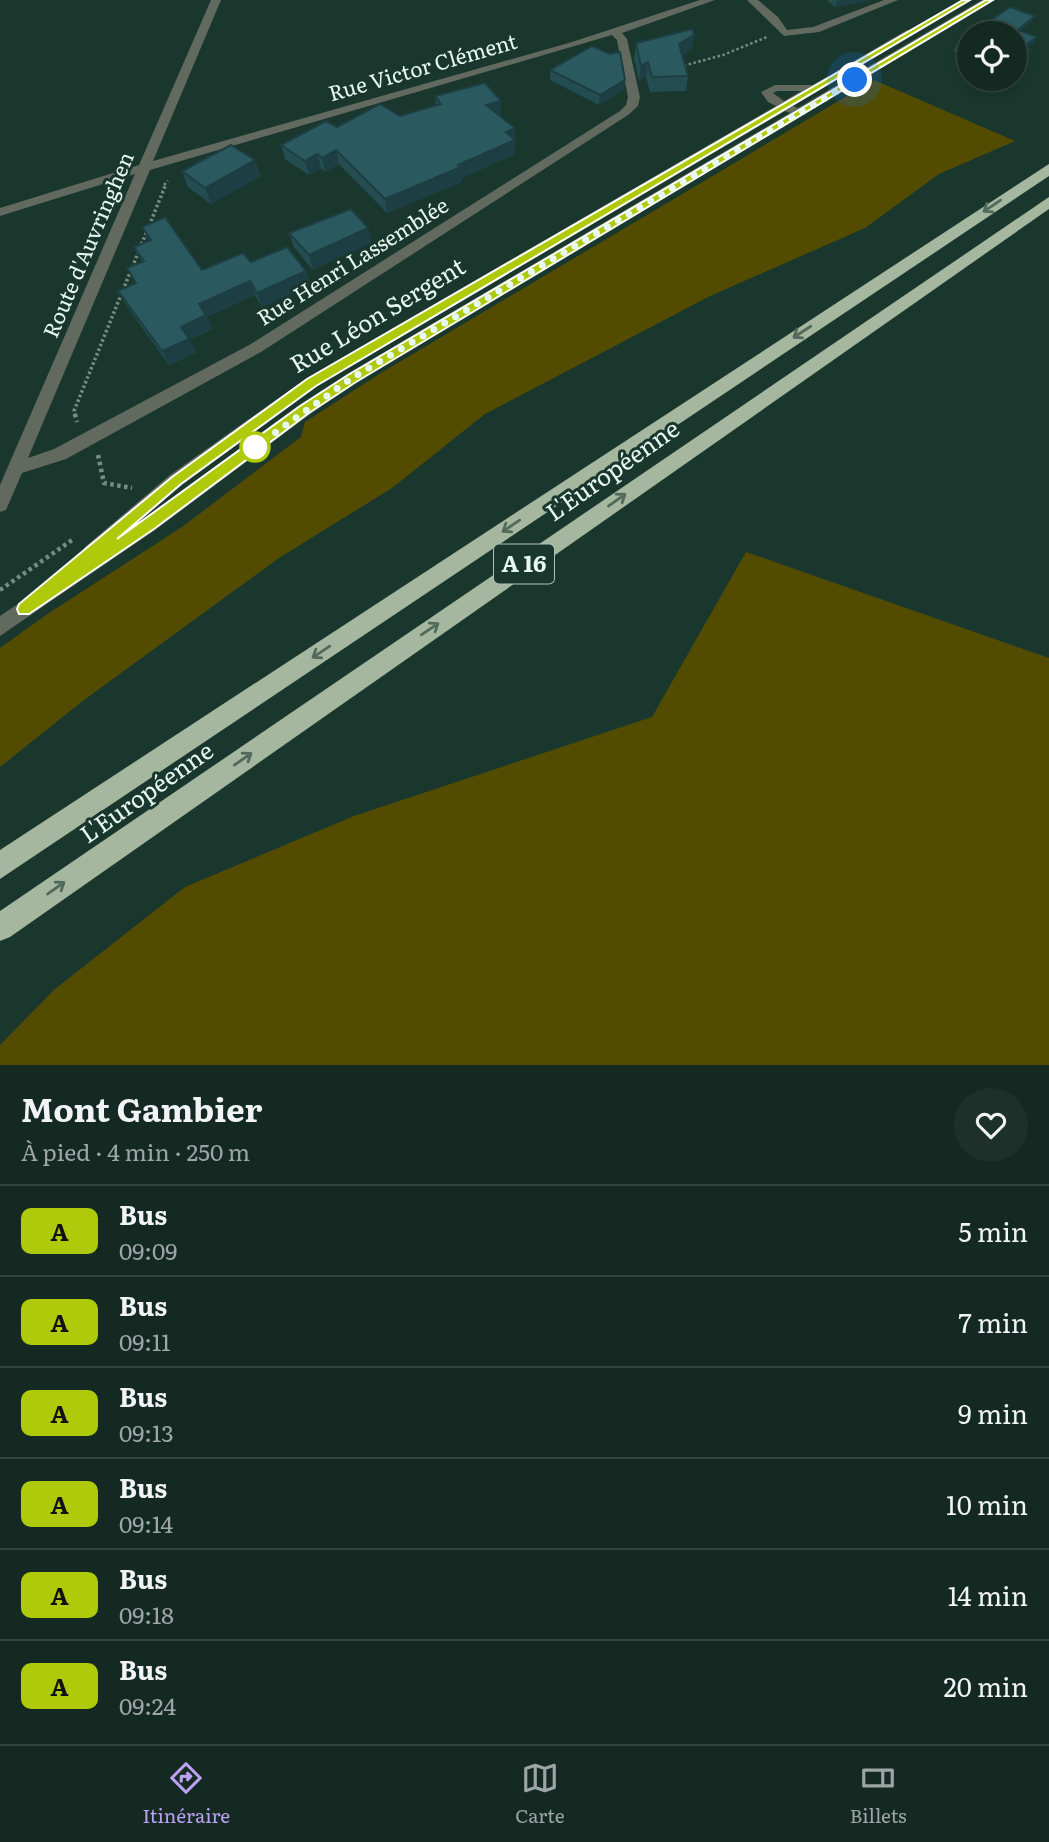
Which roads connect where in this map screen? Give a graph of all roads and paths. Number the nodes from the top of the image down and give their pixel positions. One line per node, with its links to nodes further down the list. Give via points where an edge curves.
1 (216, 0): 13 (street, Route d'Auvringhen)
2 (710, 0): 7 (street, Rue Victor Clément)
3 (752, 0): 8 (street)
4 (893, 0): 8 (street, via 815,30)
5 (966, 0): 10 (street, Rue Léon Sergent)
6 (989, 0): 12 (street, Rue Léon Sergent)
7 (615, 32): 13 (street, Rue Victor Clément); 18 (street, Rue Henri Lassemblée, via 622,39 634,97 624,114 272,339)
8 (785, 33): 9 (path, via 713,59)
9 (672, 67)
10 (816, 88): 11 (street, Rue Léon Sergent); 11 (street, via 767,92 769,98)
11 (785, 106): 12 (street); 23 (street, Rue Léon Sergent, via 293,394 163,491)
12 (800, 112): 23 (street, Rue Léon Sergent, via 352,378)
13 (145, 167): 17 (street, Rue Victor Clément); 19 (street, Route d'Auvringhen)
14 (1049, 169): 25 (highway, L'Européenne / A 16, one-way to 25)
15 (176, 176): 18 (path, via 162,188 74,411)
16 (1049, 202): 26 (highway, L'Européenne / A 16, one-way to 16)
17 (0, 212)
18 (91, 438): 19 (street, Rue Henri Lassemblée)
19 (15, 469): 22 (street, Route d'Auvringhen)
20 (104, 483): 21 (path)
21 (120, 488)
22 (0, 505)
23 (24, 609): 24 (street, Rue Léon Sergent)
24 (0, 627)
25 (0, 866)
26 (0, 927)

